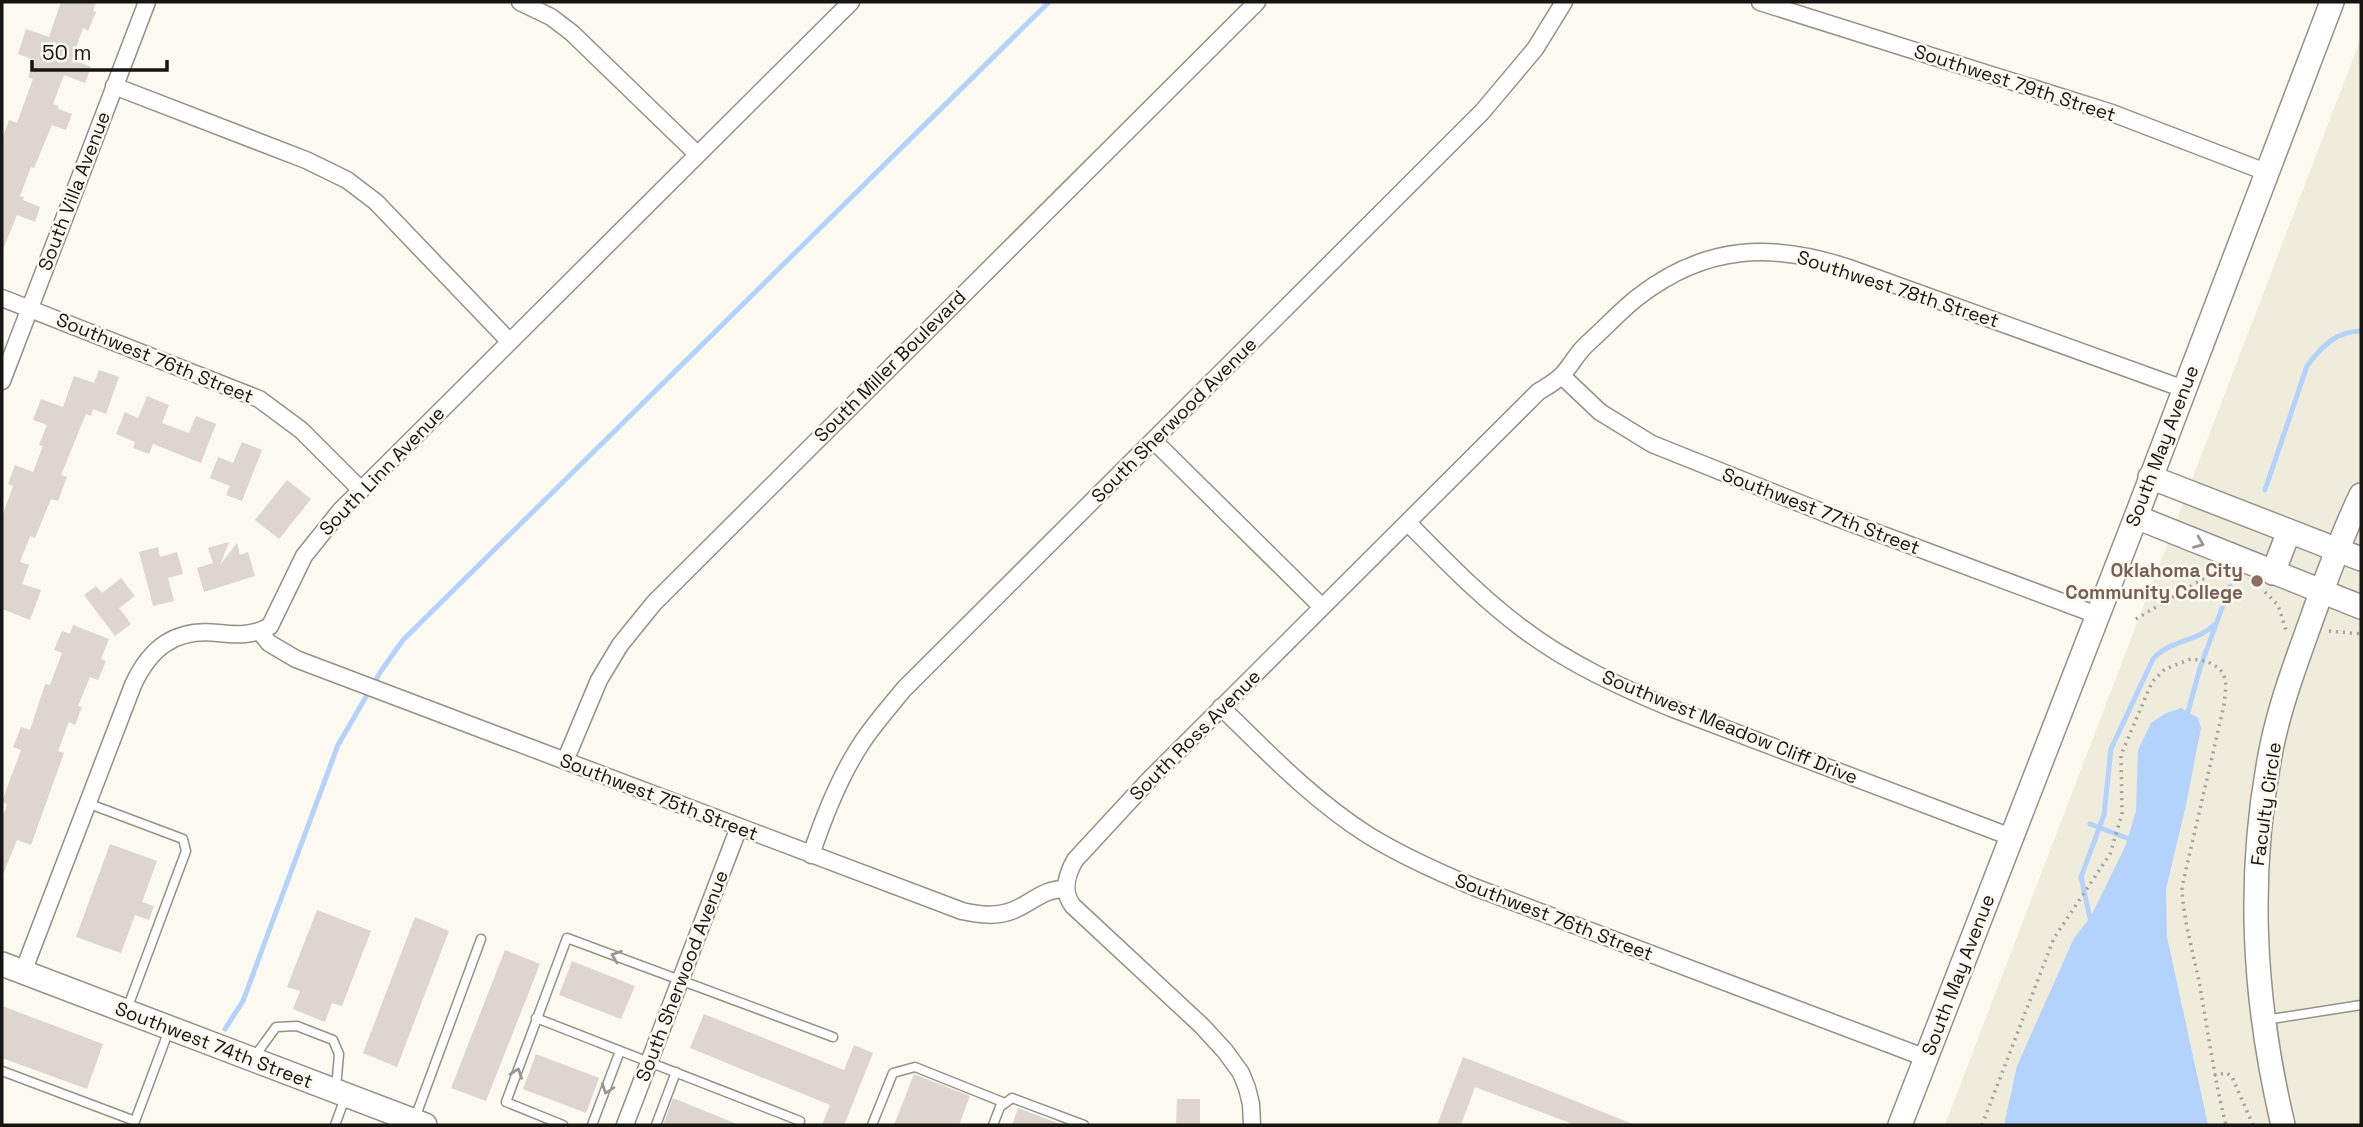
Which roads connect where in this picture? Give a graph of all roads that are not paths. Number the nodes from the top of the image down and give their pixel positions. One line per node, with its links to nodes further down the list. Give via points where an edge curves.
1 (147, 2): 8 (street, South Villa Avenue)
2 (520, 2): 9 (street, via 572,33)
3 (851, 2): 9 (street, South Linn Avenue)
4 (1257, 2): 33 (street, South Miller Boulevard, via 654,603 599,680)
5 (1563, 2): 17 (street, South Sherwood Avenue, via 1535,49 1482,112)
6 (1760, 2): 10 (street, Southwest 79th Street, via 2112,113)
7 (2332, 2): 10 (main road, South May Avenue)
8 (114, 86): 12 (street, South Villa Avenue); 13 (street, via 347,180 376,202)
9 (697, 154): 13 (street, South Linn Avenue)
10 (2266, 172): 16 (main road, South May Avenue)
11 (2, 298): 12 (street, Southwest 76th Street)
12 (29, 308): 15 (street, South Villa Avenue); 19 (street, Southwest 76th Street, via 259,399 301,430)
13 (510, 342): 19 (street, South Linn Avenue)
14 (1562, 376): 16 (street, Southwest 78th Street, via 1581,350 1659,282 1702,261 1768,251 1838,264); 22 (street, South Ross Avenue, via 1538,393); 30 (street, Southwest 77th Street, via 1600,412 1652,444)
15 (2, 381)
16 (2184, 389): 18 (main road, South May Avenue)
17 (1153, 440): 28 (street); 37 (street, South Sherwood Avenue, via 904,689 853,757)
18 (2150, 477): 21 (main road, South May Avenue); 23 (main road)
19 (361, 490): 31 (street, South Linn Avenue, via 314,541 273,621)
20 (2361, 495): 24 (main road, Faculty Circle)
21 (2136, 517): 26 (main road, one-way to 26); 30 (main road, South May Avenue)
22 (1408, 523): 28 (street, South Ross Avenue); 36 (street, Southwest Meadow Cliff Drive, via 1514,623 1608,680)
23 (2288, 531): 24 (main road); 26 (main road)
24 (2337, 550): 25 (main road); 27 (main road, Faculty Circle)
25 (2361, 559)
26 (2273, 573): 27 (main road)
27 (2321, 592): 29 (main road); 45 (main road, Faculty Circle, via 2287,687 2262,803 2255,920)
28 (1322, 607): 32 (street, South Ross Avenue)
29 (2361, 607)
30 (2097, 615): 36 (main road, South May Avenue)
31 (260, 632): 33 (street, Southwest 75th Street, via 287,654); 34 (street, via 180,636 147,659)
32 (1221, 708): 38 (street, South Ross Avenue, via 1075,860); 49 (street, Southwest 76th Street, via 1334,811 1424,866)
33 (565, 761): 35 (street, Southwest 75th Street)
34 (87, 803): 40 (street); 43 (lane, via 183,839 186,851)
35 (739, 827): 37 (street, Southwest 75th Street); 41 (street, South Sherwood Avenue)
36 (2011, 837): 49 (main road, South May Avenue)
37 (811, 855): 38 (street, Southwest 75th Street, via 976,914 1001,914 1046,891)
38 (1066, 889): 66 (street, via 1078,912 1202,1026 1234,1062 1249,1095)
39 (481, 939): 57 (lane)
40 (12, 968): 43 (main road, Southwest 74th Street)
41 (681, 979): 44 (lane, one-way to 44, via 567,938); 47 (lane); 51 (street, South Sherwood Avenue)
42 (2361, 1005): 45 (lane)
43 (126, 1011): 46 (main road, Southwest 74th Street)
44 (536, 1018): 48 (lane); 59 (lane, one-way to 44, via 506,1102)
45 (2263, 1021): 68 (main road, Faculty Circle)
46 (169, 1028): 50 (main road, Southwest 74th Street); 52 (lane, via 135,1121)
47 (833, 1037)
48 (620, 1051): 51 (lane); 60 (lane, one-way to 60)
49 (1926, 1058): 67 (main road, South May Avenue)
50 (253, 1059): 54 (main road, Southwest 74th Street); 54 (lane, via 276,1027 297,1026 333,1040 339,1054)
51 (649, 1062): 53 (lane); 61 (street, South Sherwood Avenue)
52 (2, 1071)
53 (676, 1072): 56 (lane); 62 (lane)
54 (341, 1093): 57 (main road, Southwest 74th Street); 58 (lane)
55 (1005, 1103): 63 (lane, via 915,1067 893,1073); 64 (lane); 65 (lane, via 1012,1098)
56 (800, 1121)
57 (419, 1123)
58 (335, 1125)
59 (564, 1125)
60 (592, 1125)
61 (625, 1125)
62 (656, 1125)
63 (872, 1125)
64 (993, 1125)
65 (1084, 1125)
66 (1252, 1125)
67 (1900, 1125)
68 (2283, 1125)

